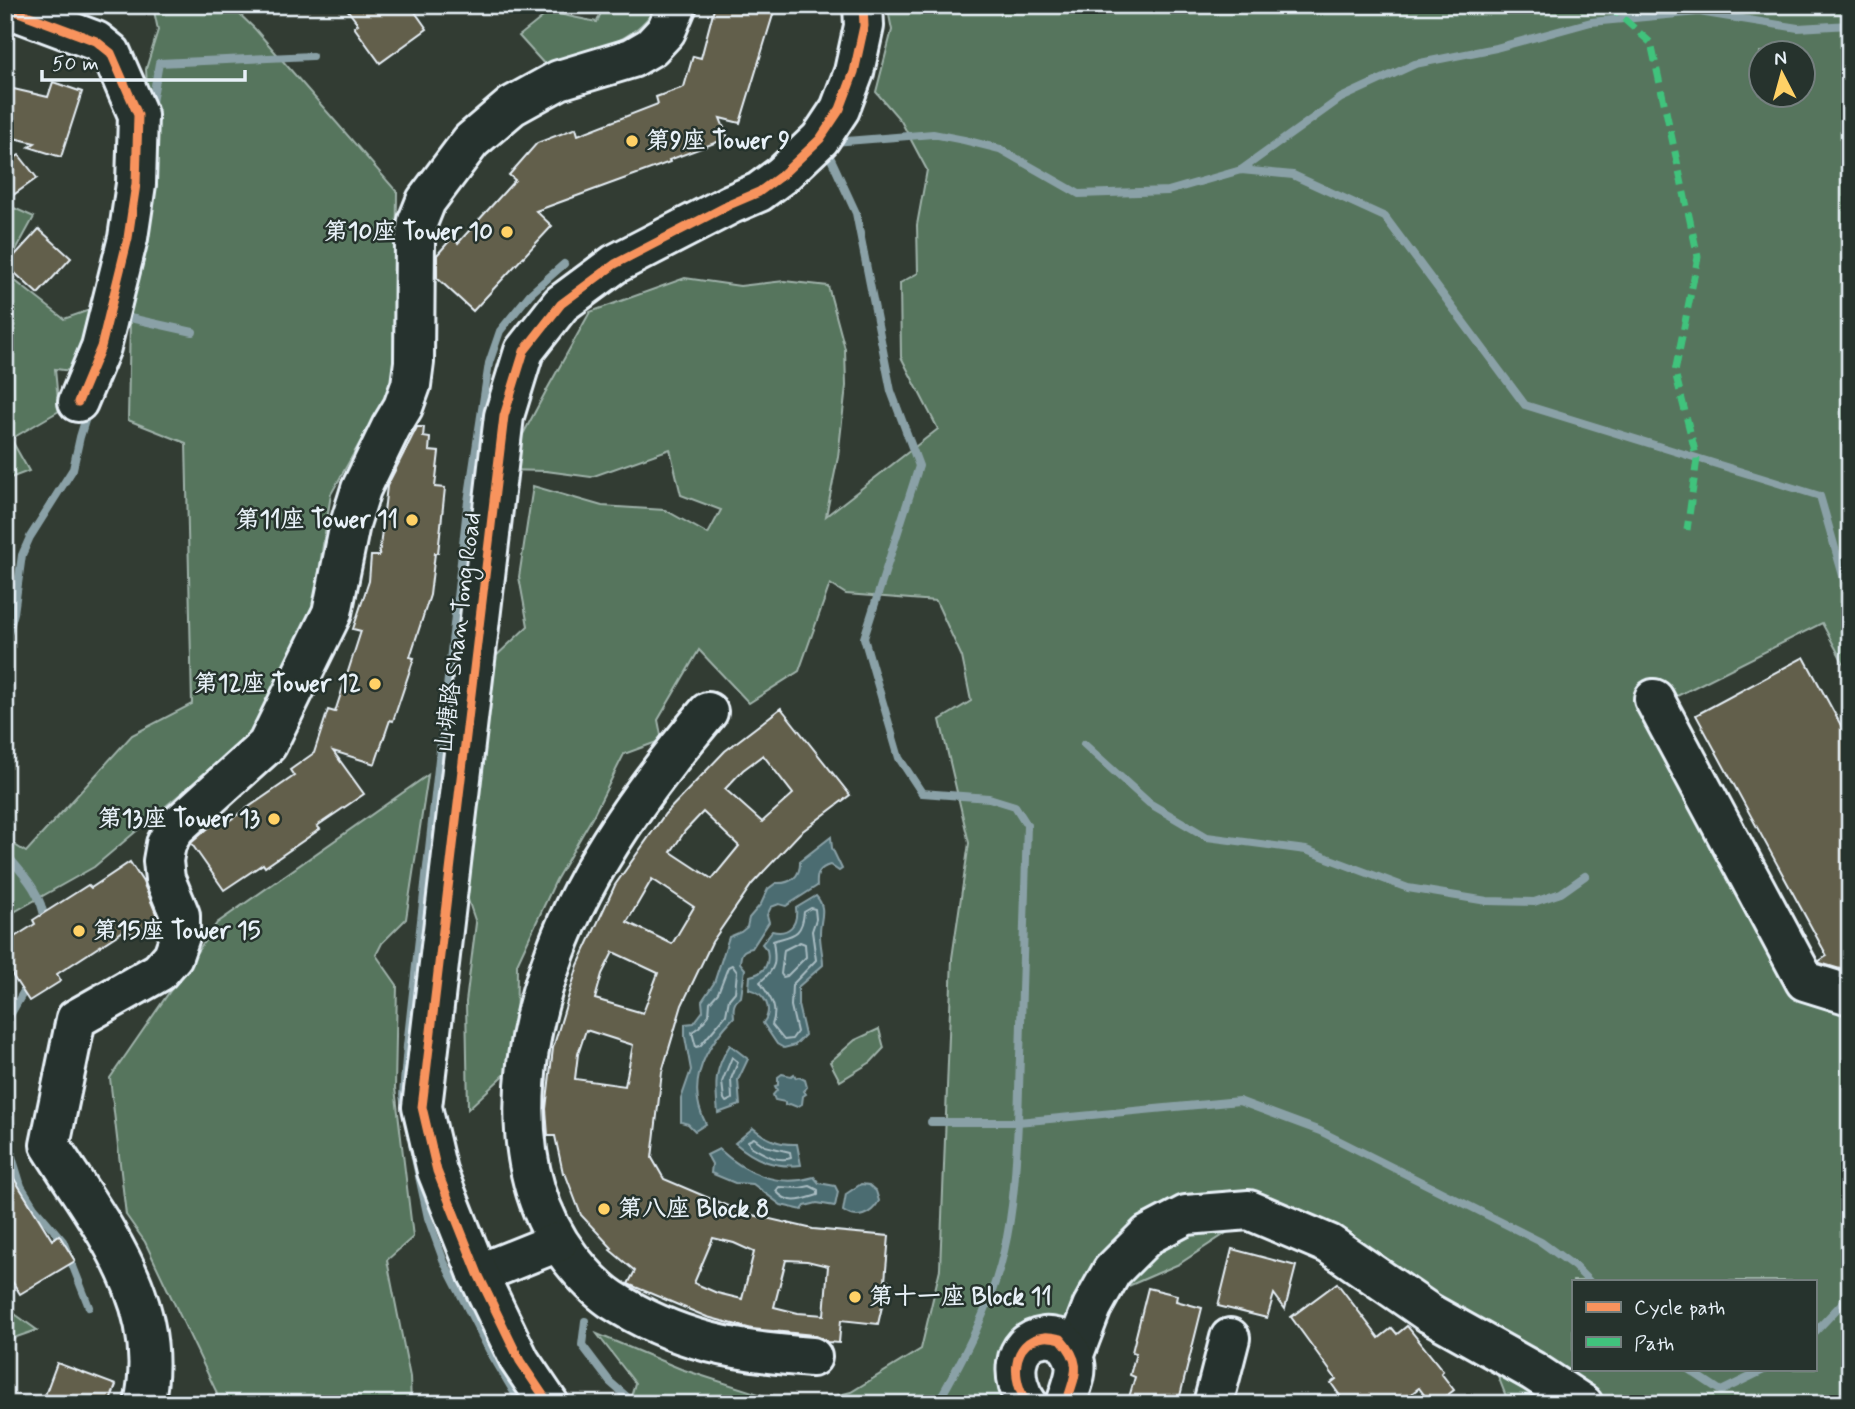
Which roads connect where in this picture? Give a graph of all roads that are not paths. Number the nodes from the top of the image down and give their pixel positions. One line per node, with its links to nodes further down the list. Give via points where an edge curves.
1 (677, 5): 13 (street, via 666,31 651,47 632,58 559,80 512,106 471,141 426,201 415,242 411,385 361,489 332,613 267,745 175,828 166,844 165,879 180,915 180,936 173,956 159,972 76,1019 50,1145 129,1271 140,1301 148,1364)
2 (863, 5): 9 (street, 山塘路 Shan Tong Road, via 864,26 854,72 840,109 813,145 759,192 615,264 561,304 524,351 504,416 422,1107 437,1171)
3 (5, 7): 4 (street, via 96,41 111,54 138,115 136,184 128,238 101,347)
4 (78, 402)
5 (1654, 699): 7 (street, via 1805,981)
6 (708, 712): 8 (street, via 622,825 555,952 538,1006 527,1061 524,1118 528,1165)
7 (1850, 995)
8 (550, 1226): 9 (street, via 507,1235); 12 (street, via 581,1272 610,1298 656,1324 707,1343 759,1354)
9 (473, 1263): 14 (street, 山塘路 Shan Tong Road, via 520,1361)
10 (1230, 1338): 17 (street)
11 (1074, 1354): 15 (street, via 1061,1339 1045,1336 1028,1343 1017,1357 1016,1374); 16 (street, via 1076,1373); 18 (street, via 1091,1307 1112,1271 1148,1235 1186,1215 1249,1210 1329,1244 1429,1313)
12 (812, 1357)
13 (144, 1404)
14 (550, 1404)
15 (1028, 1404)
16 (1066, 1404)
17 (1213, 1404)
18 (1583, 1404)

